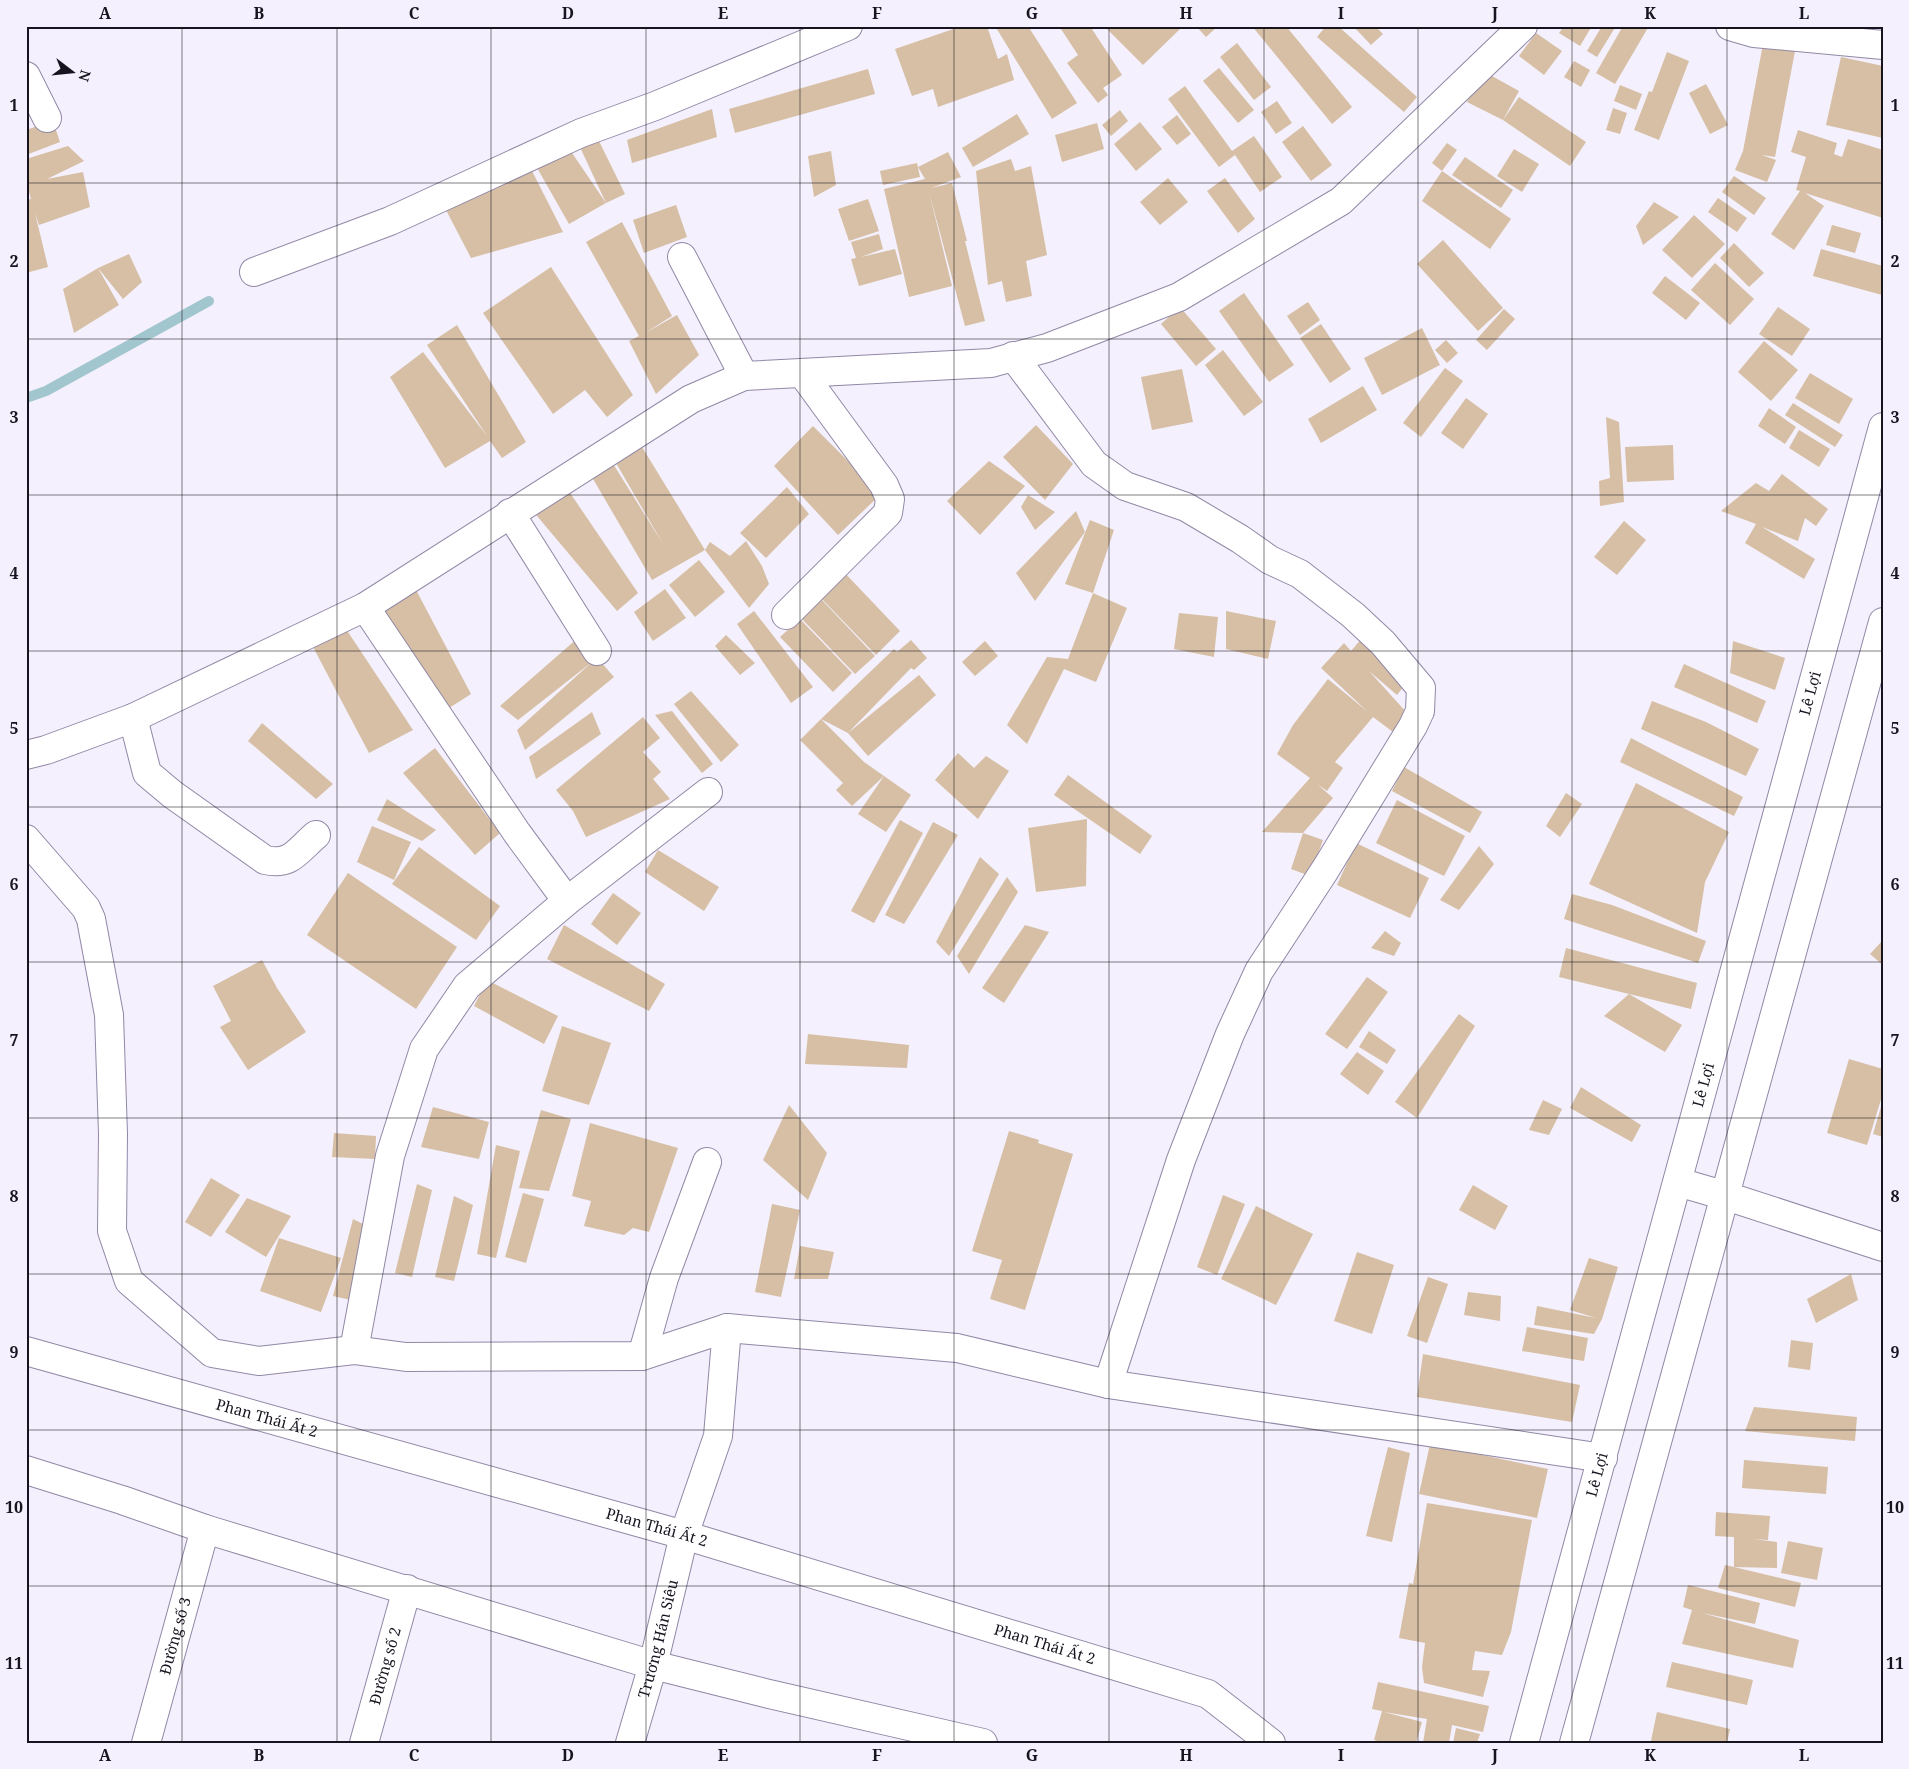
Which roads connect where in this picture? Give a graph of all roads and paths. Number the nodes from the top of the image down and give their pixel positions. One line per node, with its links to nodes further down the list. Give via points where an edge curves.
1 (848, 26): 8 (street, via 581,133 390,221)
2 (1523, 26): 9 (street, via 1341,201 1179,297 1047,348)
3 (1730, 26): 4 (street, via 1754,33)
4 (1883, 45)
5 (26, 76): 6 (street)
6 (46, 118)
7 (682, 257): 11 (street)
8 (254, 272)
9 (1013, 356): 10 (street, via 991,363); 32 (street, via 1094,464 1125,486 1186,507 1270,560 1300,574 1383,643 1421,688 1420,711 1413,726 1259,971 1230,1034 1181,1160)
10 (802, 373): 11 (street); 15 (street, via 884,486 890,499 888,513)
11 (744, 376): 13 (street, via 691,398)
12 (1883, 427): 25 (street, Lê Lợi)
13 (510, 513): 14 (street); 17 (street)
14 (365, 607): 18 (street); 23 (street, via 517,833)
15 (786, 615)
16 (1883, 622): 26 (street)
17 (597, 651)
18 (133, 718): 19 (street); 21 (street, via 147,773 265,860 287,861)
19 (26, 755)
20 (708, 792): 23 (street)
21 (316, 835)
22 (26, 839): 30 (street, via 86,908 90,920 109,1014 112,1232 130,1280 212,1353 259,1360)
23 (567, 901): 30 (street, via 467,986 424,1049 390,1156)
24 (707, 1162): 31 (street, via 664,1278)
25 (1678, 1182): 26 (street); 33 (street, Lê Lợi)
26 (1726, 1196): 27 (street); 45 (street)
27 (1883, 1247)
28 (727, 1328): 31 (street); 32 (street, via 957,1348); 36 (street, Trương Hán Siêu, via 718,1436)
29 (26, 1350): 36 (street, Phan Thái Ất 2)
30 (354, 1350): 31 (street, via 406,1357)
31 (642, 1356)
32 (1108, 1384): 33 (street)
33 (1603, 1458): 44 (street, Lê Lợi)
34 (26, 1470): 35 (street)
35 (206, 1529): 37 (street); 39 (street, Đường số 3)
36 (684, 1535): 38 (street, Trương Hán Siêu); 43 (street, Phan Thái Ất 2, via 1208,1694)
37 (407, 1589): 38 (street); 40 (street, Đường số 2)
38 (653, 1665): 41 (street, Trương Hán Siêu); 42 (street)
39 (146, 1743)
40 (364, 1743)
41 (630, 1743)
42 (983, 1743)
43 (1272, 1743)
44 (1524, 1743)
45 (1574, 1743)

